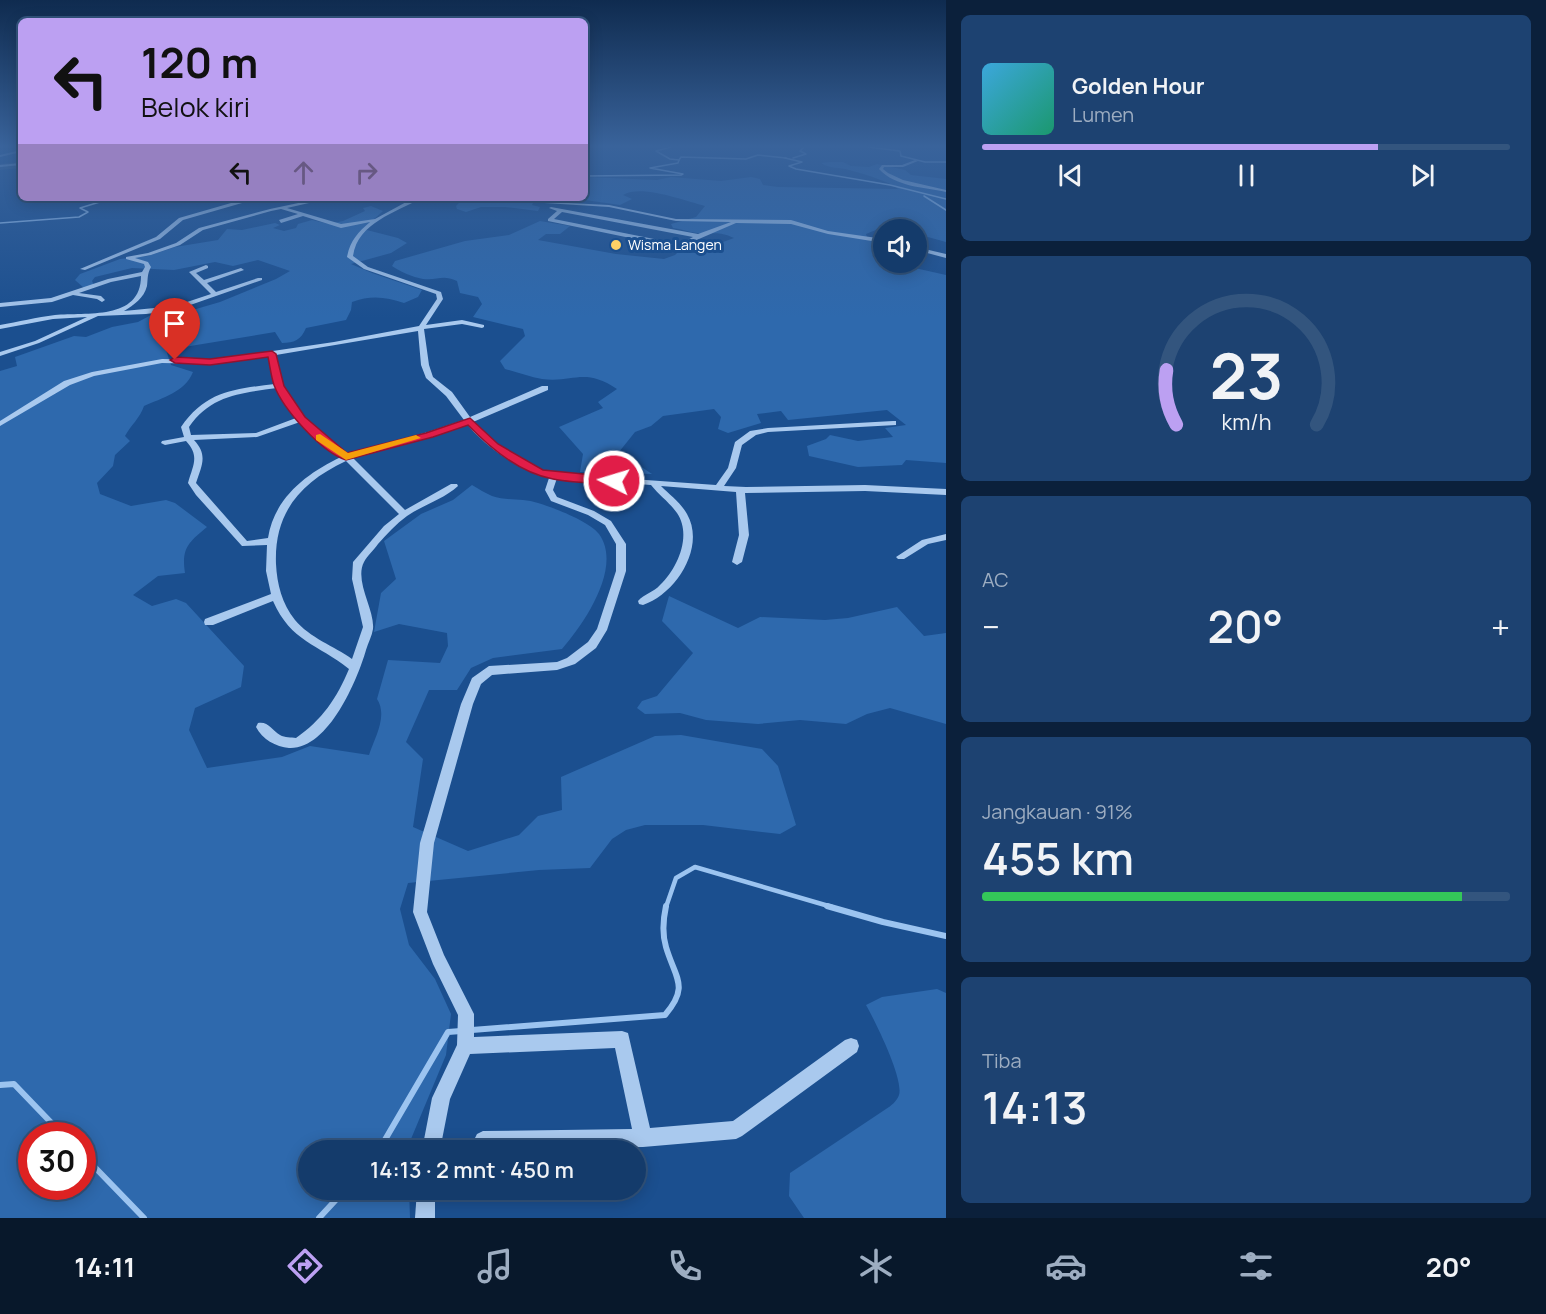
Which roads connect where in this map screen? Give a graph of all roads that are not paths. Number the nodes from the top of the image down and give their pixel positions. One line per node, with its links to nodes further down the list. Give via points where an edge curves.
1 (233, 204): 17 (street, via 181,219 158,238)
2 (297, 204): 6 (street)
3 (408, 204): 10 (street)
4 (531, 204): 7 (street)
5 (580, 204): 13 (street, via 669,219)
6 (282, 208): 8 (street); 19 (street, via 197,230 182,242)
7 (561, 210): 14 (street); 14 (street, via 550,220 674,245)
8 (294, 211): 9 (street); 11 (street)
9 (305, 214): 10 (street, via 340,226); 12 (street)
10 (376, 220): 34 (street, via 353,244 350,257 366,268 439,293 440,299)
11 (255, 221)
12 (281, 221)
13 (740, 221): 14 (street); 15 (street, via 791,222)
14 (698, 236)
15 (873, 239)
16 (927, 251): 18 (street)
17 (116, 255): 19 (street); 21 (street)
18 (946, 256)
19 (128, 258): 23 (street, via 148,265)
20 (206, 267): 25 (street, via 192,271)
21 (83, 268)
22 (241, 270): 25 (street)
23 (142, 274): 27 (street); 30 (street, via 141,293)
24 (260, 279): 26 (street)
25 (202, 282): 26 (street)
26 (214, 293): 30 (street, via 176,308)
27 (71, 294): 28 (street); 29 (street, via 52,300)
28 (102, 300)
29 (0, 305)
30 (114, 314): 31 (street)
31 (98, 315): 33 (street, via 53,317); 35 (street, via 46,339)
32 (482, 326): 34 (street, via 462,322)
33 (0, 327)
34 (420, 328): 36 (street); 40 (street, via 426,372)
35 (0, 354)
36 (272, 354): 37 (street); 42 (street, via 210,362 162,361 92,374 67,383)
37 (279, 386): 39 (street); 43 (street, via 223,394 206,403 185,427)
38 (545, 388): 40 (street)
39 (301, 419): 43 (street, via 257,435); 45 (street)
40 (470, 421): 45 (street); 46 (street, via 509,456)
41 (893, 423): 49 (street, via 753,433 738,444 732,468)
42 (0, 424)
43 (188, 438): 44 (street); 54 (street, via 198,449 192,483 199,494 246,544)
44 (165, 443)
45 (346, 456): 52 (street); 54 (street, via 307,479 290,497 278,515)
46 (554, 476): 47 (street); 62 (street, via 549,490 554,499 591,513 614,530 621,544 621,571 602,630 592,645 557,666 489,671 476,681 469,697 427,843 420,912 466,1014)
47 (654, 484): 49 (street); 58 (street, via 683,517 687,541 678,568 657,595)
48 (454, 486): 52 (street)
49 (718, 488): 50 (street)
50 (740, 490): 51 (street, via 865,488); 56 (street, via 744,535)
51 (946, 492)
52 (404, 514): 60 (street, via 358,562 357,579 368,627)
53 (946, 537): 55 (street, via 925,542)
54 (271, 542): 57 (street)
55 (901, 556)
56 (737, 562)
57 (275, 596): 59 (street); 60 (street, via 304,637)
58 (643, 601)
59 (210, 622)
60 (355, 668): 61 (street, via 343,699 298,743 280,742)
61 (262, 727)
62 (466, 1041): 64 (street, via 622,1039); 65 (street, via 441,1098)
63 (851, 1046): 64 (street, via 736,1130)
64 (643, 1138): 66 (street)
65 (433, 1140)
66 (483, 1140)
67 (426, 1200): 68 (street)
68 (425, 1218)

